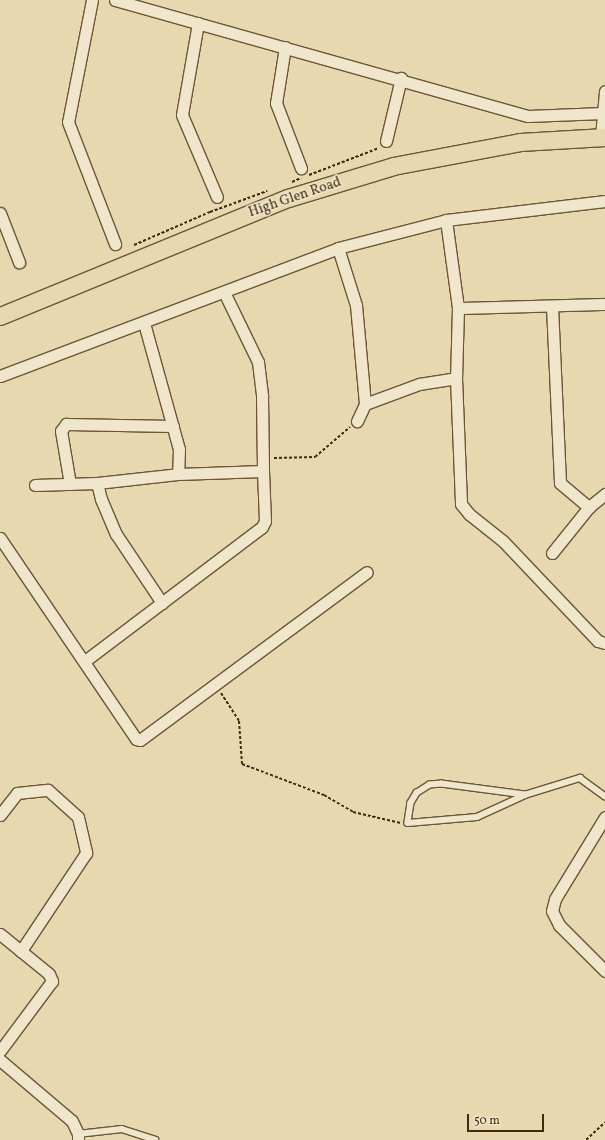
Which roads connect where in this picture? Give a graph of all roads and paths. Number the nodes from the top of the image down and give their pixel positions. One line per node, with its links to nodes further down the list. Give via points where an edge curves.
1 (92, 0): 15 (street, via 68,122)
2 (115, 0): 3 (street)
3 (198, 23): 4 (street); 11 (street, via 182,115)
4 (286, 47): 5 (street); 10 (street, via 276,103)
5 (401, 78): 7 (street, via 528,116); 9 (street)
6 (605, 91): 7 (street)
7 (603, 113): 8 (street)
8 (603, 137): 22 (main road, High Glen Road, via 520,142 400,165 288,198)
9 (386, 141)
10 (301, 168)
11 (217, 197)
12 (605, 201): 14 (street)
13 (0, 213): 17 (street)
14 (446, 220): 16 (street); 21 (street)
15 (115, 244)
16 (338, 248): 18 (street); 26 (street, via 356,305)
17 (19, 262)
18 (224, 292): 23 (street); 29 (street, via 258,362 262,397)
19 (605, 304): 20 (street)
20 (552, 306): 21 (street); 36 (street, via 559,478 564,488)
21 (458, 308): 25 (street)
22 (0, 316)
23 (144, 323): 24 (street); 28 (street)
24 (0, 376)
25 (456, 378): 26 (street, via 419,384); 41 (street, via 460,498 464,510 503,541 598,641)
26 (365, 404): 27 (street)
27 (356, 421): 29 (path, via 315,457)
28 (173, 426): 31 (street, via 180,457); 33 (street, via 66,424 61,431)
29 (262, 458): 30 (street)
30 (263, 471): 31 (street); 40 (street, via 265,521 262,527)
31 (178, 474): 32 (street)
32 (97, 483): 33 (street); 40 (street, via 116,534)
33 (70, 484): 34 (street)
34 (35, 485)
35 (604, 496): 36 (street)
36 (589, 508): 38 (street)
37 (0, 538): 42 (street)
38 (552, 552)
39 (367, 572): 43 (street)
40 (162, 603): 42 (street)
41 (605, 643)
42 (85, 661): 43 (street, via 136,739 140,740)
43 (216, 685): 48 (path, via 240,722 242,764 324,795 354,812 396,823)
44 (525, 795): 45 (lane, via 580,778); 48 (lane, via 477,817); 48 (lane, via 442,784 430,785 417,793)
45 (605, 796)
46 (0, 815): 50 (street, via 17,793 48,790 78,817 86,853)
47 (605, 818): 51 (street, via 563,886 552,911 559,925)
48 (408, 823)
49 (0, 934): 50 (street)
50 (21, 951): 52 (street, via 49,974 52,982)
51 (605, 971)
52 (0, 1051)
53 (0, 1060): 55 (street, via 72,1121)
54 (605, 1122): 57 (path)
55 (78, 1137): 56 (lane, via 122,1129)
56 (155, 1140)
57 (586, 1140)

